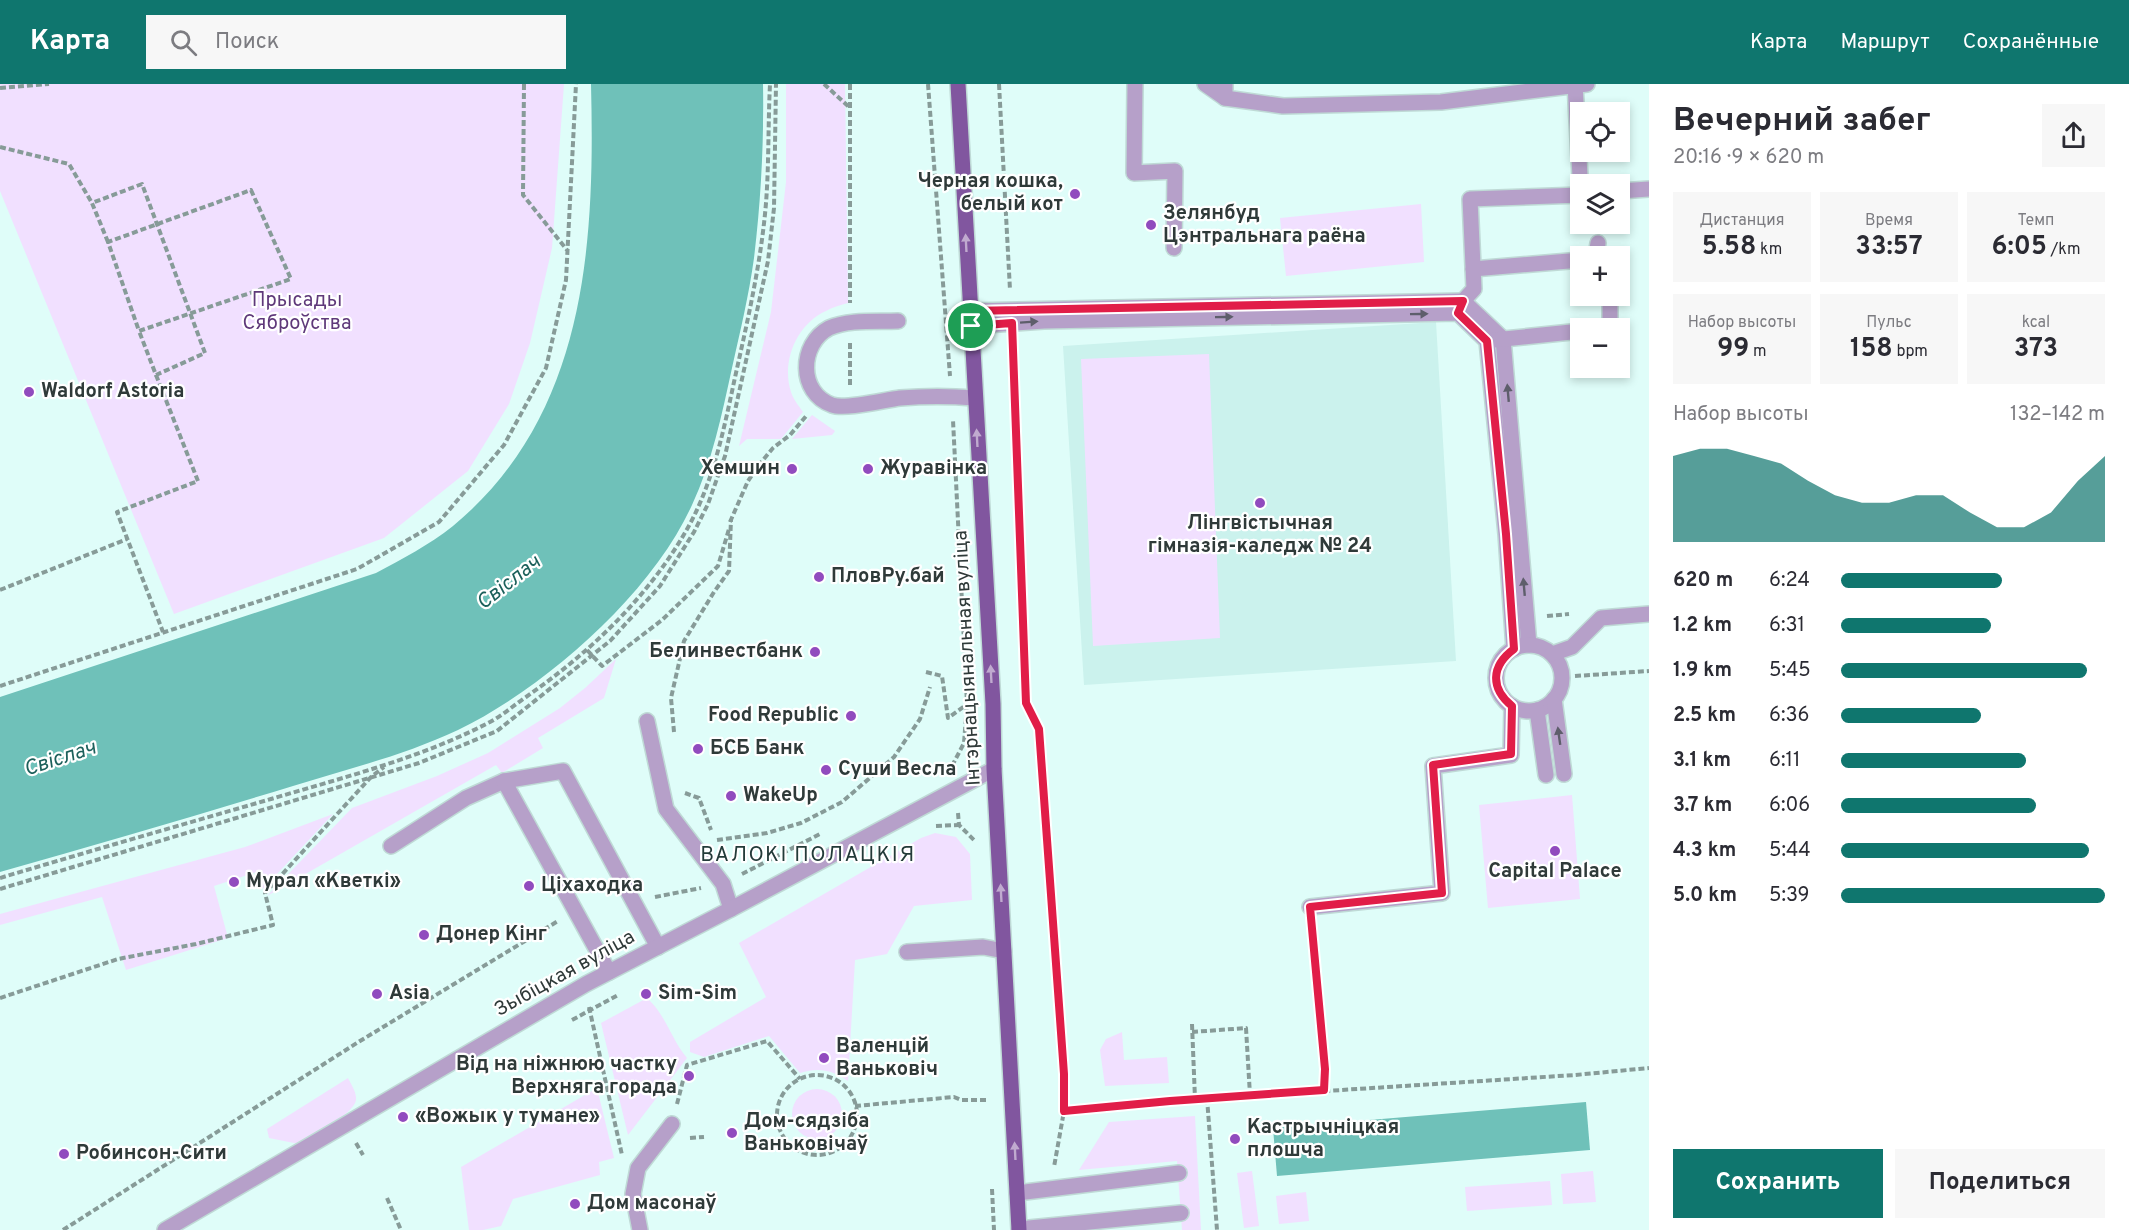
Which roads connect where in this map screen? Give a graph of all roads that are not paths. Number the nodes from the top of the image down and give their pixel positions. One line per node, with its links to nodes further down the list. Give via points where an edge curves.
1 (958, 84): 15 (main road, Інтэрнацыянальная вуліца, one-way to 1)
2 (1135, 84): 11 (street, via 1134,173 1175,171)
3 (1205, 84): 5 (street)
4 (1580, 84): 5 (street, via 1441,102 1283,106); 6 (street); 7 (street)
5 (1225, 91)
6 (1583, 102)
7 (1581, 174)
8 (1649, 189): 9 (street)
9 (1630, 190)
10 (1570, 195): 13 (street, via 1470,200)
11 (1174, 248)
12 (1570, 261): 13 (street)
13 (1473, 269): 14 (street, via 1474,289)
14 (1460, 307): 15 (street); 18 (street); 19 (street)
15 (970, 318): 20 (main road, Інтэрнацыянальная вуліца)
16 (898, 321): 20 (street, via 850,323 820,334 806,357 808,382 815,393 834,406 901,398)
17 (1570, 332): 18 (street)
18 (1503, 339): 19 (street); 22 (street, one-way to 18)
19 (1487, 341): 22 (street, via 1506,534)
20 (974, 398): 28 (main road, Інтэрнацыянальная вуліца, one-way to 20)
21 (1649, 614): 23 (street, via 1601,618 1572,647)
22 (1522, 647): 23 (street, via 1545,649); 25 (street, via 1500,663 1497,672 1499,692)
23 (1552, 654): 24 (street, via 1562,682)
24 (1554, 699): 26 (street); 29 (street, one-way to 24)
25 (1512, 706): 26 (street); 33 (street, via 1511,754 1433,765 1442,893)
26 (1537, 710): 30 (street)
27 (647, 721): 34 (street, via 666,809 723,884)
28 (994, 769): 34 (street, Зыбіцкая вуліца); 36 (main road, Інтэрнацыянальная вуліца, one-way to 28)
29 (1564, 774)
30 (1546, 775)
31 (504, 781): 32 (street, via 466,798); 35 (street, via 563,771); 38 (street)
32 (391, 846)
33 (1310, 907)
34 (731, 909): 35 (street, Зыбіцкая вуліца)
35 (658, 947): 38 (street, Зыбіцкая вуліца)
36 (1004, 951): 37 (street, via 983,947); 41 (main road, Інтэрнацыянальная вуліца, one-way to 36)
37 (907, 952)
38 (609, 972): 43 (street, Зыбіцкая вуліца)
39 (672, 1124): 44 (street, via 638,1168 633,1194)
40 (1179, 1173): 41 (street)
41 (1017, 1193): 45 (main road, Інтэрнацыянальная вуліца)
42 (1181, 1213): 45 (street)
43 (165, 1230)
44 (640, 1230)
45 (1019, 1230)

